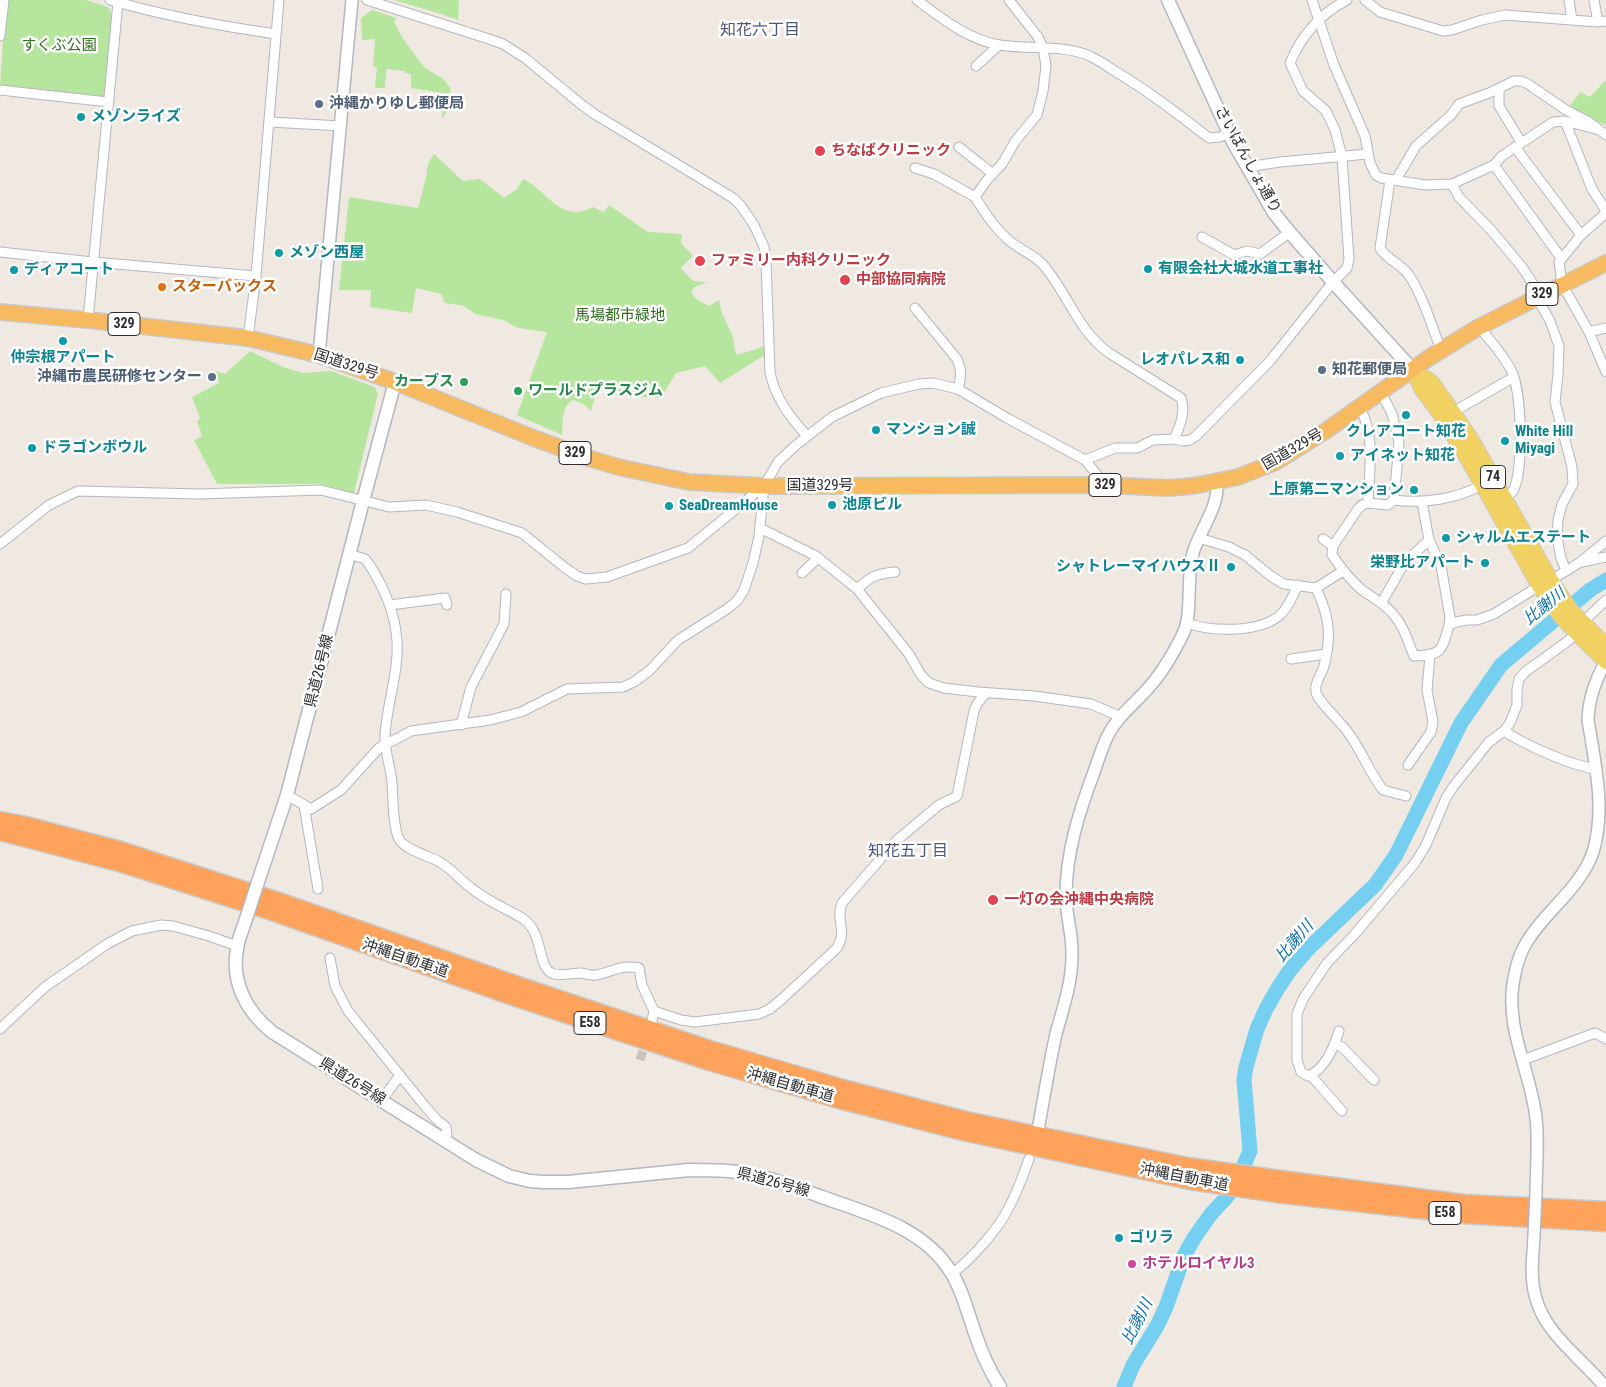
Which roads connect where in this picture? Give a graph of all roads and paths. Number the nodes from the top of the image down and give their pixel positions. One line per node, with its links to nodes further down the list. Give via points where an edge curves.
1 (4, 0): 18 (street)
2 (279, 0): 17 (street)
3 (352, 0): 27 (street)
4 (367, 0): 70 (street, via 492,40 513,50 589,110 742,206 764,247 772,382 779,399)
5 (917, 0): 19 (street, via 954,26)
6 (1009, 0): 20 (street)
7 (1168, 0): 28 (main road, さいばんしょ通り)
8 (1312, 0): 14 (street)
9 (1347, 0): 14 (street)
10 (1365, 0): 15 (street, via 1380,12 1443,31 1505,14)
11 (1569, 0): 15 (street)
12 (1594, 0): 16 (street)
13 (114, 1): 17 (street, via 171,16); 24 (street)
14 (1318, 19): 32 (street, via 1365,136); 33 (street, via 1295,50 1290,63 1303,91 1326,111)
15 (1572, 20): 16 (street)
16 (1602, 22)
17 (276, 34): 26 (street)
18 (0, 36)
19 (999, 45): 20 (street); 21 (street)
20 (1043, 48): 28 (street, via 1090,56 1157,98 1210,138); 37 (street, via 1046,66 1037,115)
21 (976, 66)
22 (1499, 88): 29 (street, via 1521,81 1528,84); 30 (street, via 1499,106); 38 (street, via 1459,104 1416,146)
23 (0, 90): 24 (street)
24 (108, 102): 47 (street)
25 (1565, 121): 29 (street); 30 (street, via 1547,125); 41 (street, via 1592,189)
26 (270, 122): 27 (street); 49 (street)
27 (340, 126): 61 (street)
28 (1229, 133): 35 (main road, さいばんしょ通り)
29 (1602, 133)
30 (1518, 145): 34 (street); 43 (street)
31 (959, 147): 37 (street)
32 (1368, 154): 33 (street); 38 (street, via 1376,175)
33 (1342, 157): 35 (street); 50 (street, via 1349,259 1347,268)
34 (1494, 165): 39 (street); 46 (street)
35 (1247, 167): 42 (main road, さいばんしょ通り, via 1274,213)
36 (915, 168): 40 (street, via 934,174)
37 (993, 174): 40 (street)
38 (1393, 180): 39 (street, via 1425,185); 60 (street, via 1380,248 1408,273)
39 (1452, 184): 52 (street, via 1459,197 1522,267)
40 (975, 197): 71 (street, via 1007,238 1044,264 1086,332 1098,344 1181,398 1182,420)
41 (1606, 212): 43 (street)
42 (1290, 232): 44 (street, via 1260,254 1234,255); 50 (main road, さいばんしょ通り)
43 (1581, 235): 46 (street)
44 (1202, 237)
45 (0, 252): 47 (street)
46 (1561, 258): 51 (street)
47 (93, 262): 49 (street); 55 (street)
48 (1606, 264): 51 (highway, 国道329号 / 329)
49 (256, 276): 59 (street)
50 (1333, 282): 62 (main road, さいばんしょ通り); 71 (street, via 1270,361 1206,427 1190,440)
51 (1562, 284): 52 (highway, 国道329号 / 329); 58 (street)
52 (1538, 296): 56 (highway, 国道329号 / 329); 94 (street, via 1559,346 1555,402 1572,467 1573,484 1562,504 1557,537)
53 (915, 308): 66 (street, via 957,359 961,368)
54 (0, 312): 55 (highway, 国道329号 / 329)
55 (88, 320): 59 (highway, 国道329号 / 329)
56 (1479, 326): 60 (highway, 国道329号 / 329); 64 (street)
57 (1606, 328): 58 (street)
58 (1589, 332): 63 (street)
59 (248, 338): 61 (highway, 国道329号 / 329)
60 (1441, 350): 62 (highway, 国道329号 / 329)
61 (319, 355): 65 (highway, 国道329号 / 329)
62 (1412, 369): 67 (highway, 国道329号 / 329); 69 (main road, 74, via 1432,382); 75 (main road, 74)
63 (1606, 372)
64 (1514, 378): 69 (street); 77 (street, via 1518,390 1519,467 1512,493)
65 (395, 382): 76 (highway, 国道329号 / 329, via 531,437 615,466 689,482); 79 (main road, 県道26号線)
66 (958, 388): 70 (street, via 919,384 881,393 832,417); 72 (street)
67 (1381, 392): 68 (highway, 国道329号 / 329); 78 (street, via 1392,414 1399,442)
68 (1360, 408): 73 (highway, 国道329号 / 329, via 1276,462 1238,478); 81 (street, via 1371,436)
69 (1453, 412): 77 (main road, 74)
70 (807, 436): 76 (street, via 778,462)
71 (1174, 439): 72 (street, via 1153,440 1137,448 1114,448)
72 (1085, 460): 74 (street)
73 (1217, 482): 74 (highway, 国道329号 / 329, via 1168,488); 83 (street, via 1215,501)
74 (1103, 485): 76 (highway, 国道329号 / 329)
75 (1482, 485): 80 (street, via 1468,493); 97 (main road, 74)
76 (764, 486): 79 (street, via 688,548 607,577 586,579 564,567 522,533 426,505 389,507); 82 (street)
77 (1504, 498): 97 (main road, 74)
78 (1394, 500): 80 (street); 81 (street, via 1388,505)
79 (363, 501): 87 (street, via 321,490 199,494 78,491 49,505); 89 (main road, 県道26号線)
80 (1422, 502): 85 (street)
81 (1368, 503): 88 (street, via 1358,509)
82 (760, 528): 91 (street); 116 (street, via 753,563 737,601 678,640 634,682 623,687 568,689 521,712)
83 (1199, 538): 98 (street, via 1245,555 1284,584); 106 (street, via 1189,573)
84 (1323, 539): 88 (street)
85 (1429, 540): 103 (street, via 1405,562); 107 (street, via 1442,566)
86 (1606, 541): 92 (street)
87 (0, 544)
88 (1333, 546): 93 (street, via 1332,555)
89 (349, 554): 104 (street, via 365,559); 122 (main road, 県道26号線)
90 (1606, 557): 92 (street)
91 (818, 558): 96 (street); 100 (street)
92 (1580, 563): 94 (street)
93 (1343, 571): 99 (street); 103 (street, via 1364,591)
94 (1566, 571): 97 (street)
95 (895, 572): 100 (street, via 879,573)
96 (802, 573)
97 (1545, 583): 107 (street, via 1494,614); 108 (main road, 74)
98 (1298, 585): 99 (street); 106 (street, via 1279,616 1255,627 1224,629)
99 (1316, 588): 110 (street, via 1329,625)
100 (856, 589): 114 (street, via 929,684)
101 (506, 594): 116 (street, via 504,624 471,686)
102 (1606, 600): 108 (street)
103 (1382, 602): 111 (street, via 1401,625 1414,656)
104 (390, 605): 105 (street, via 445,598); 118 (street, via 397,642)
105 (447, 605)
106 (1188, 623): 115 (street, via 1162,671)
107 (1449, 626): 111 (street, via 1444,644)
108 (1578, 626): 109 (main road, 74); 113 (main road, 74); 117 (street, via 1568,641 1525,672 1517,689 1514,716)
109 (1606, 644)
110 (1326, 654): 112 (street); 123 (street, via 1316,685 1319,698 1348,731 1383,790)
111 (1430, 656): 119 (street, via 1427,690 1433,722 1431,732)
112 (1291, 659)
113 (1606, 661): 120 (street, via 1596,679 1589,708)
114 (986, 693): 115 (street, via 1091,704); 130 (street, via 974,711 957,796 939,805 897,840 842,903 839,911 842,939 837,948 784,998 759,1014 695,1022)
115 (1121, 716): 142 (street, via 1110,730 1085,795 1068,859 1066,899 1073,955)
116 (462, 725): 118 (street, via 410,731)
117 (1504, 731): 120 (street, via 1585,768); 138 (street, via 1489,742 1453,787 1415,862 1327,963 1303,999 1297,1014 1297,1060 1300,1072)
118 (386, 745): 124 (street, via 341,790 311,809); 130 (street, via 399,840 439,861 474,890 529,923 538,937 543,962 552,973 592,976 623,967 640,968 642,985)
119 (1408, 765)
120 (1595, 769): 121 (street)
121 (1602, 788): 136 (street, via 1598,831 1584,871 1535,930 1517,964 1513,1009 1515,1034)
122 (287, 795): 124 (street); 128 (main road, 県道26号線, bridge)
123 (1406, 796)
124 (304, 805): 127 (street)
125 (0, 820): 145 (highway, 沖縄自動車道 / E58, via 120,850 701,1046 966,1120)
126 (0, 832): 145 (highway, 沖縄自動車道 / E58, via 119,863 706,1061 839,1100 963,1132)
127 (318, 889)
128 (237, 946): 132 (street, via 173,926 132,931 107,944 45,987); 140 (main road, 県道26号線, via 238,985 257,1019 272,1032)
129 (330, 958): 137 (street, via 335,986 348,1011)
130 (654, 1011): 131 (street)
131 (652, 1022)
132 (0, 1029)
133 (1339, 1031): 135 (street)
134 (1606, 1039): 136 (street, via 1595,1033)
135 (1335, 1044): 138 (street, via 1327,1059); 139 (street, via 1342,1047)
136 (1523, 1060): 151 (street, bridge, via 1536,1118 1534,1293 1547,1324)
137 (400, 1075): 140 (street); 143 (street, via 446,1127)
138 (1312, 1075): 141 (street)
139 (1374, 1080)
140 (382, 1100): 143 (main road, 県道26号線)
141 (1342, 1111)
142 (1038, 1130)
143 (445, 1140): 149 (main road, 県道26号線, via 500,1172 530,1181 568,1182 706,1170 740,1172 783,1183 896,1225 925,1243)
144 (1029, 1159): 149 (street, via 1007,1212 977,1250)
145 (1189, 1174): 146 (highway, 沖縄自動車道 / E58)
146 (1286, 1188): 147 (highway, 沖縄自動車道 / E58, via 1464,1203); 148 (highway, 沖縄自動車道 / E58, via 1463,1215)
147 (1606, 1210)
148 (1606, 1223)
149 (952, 1274): 150 (main road, 県道26号線, via 987,1364)
150 (1000, 1387)
151 (1605, 1387)

